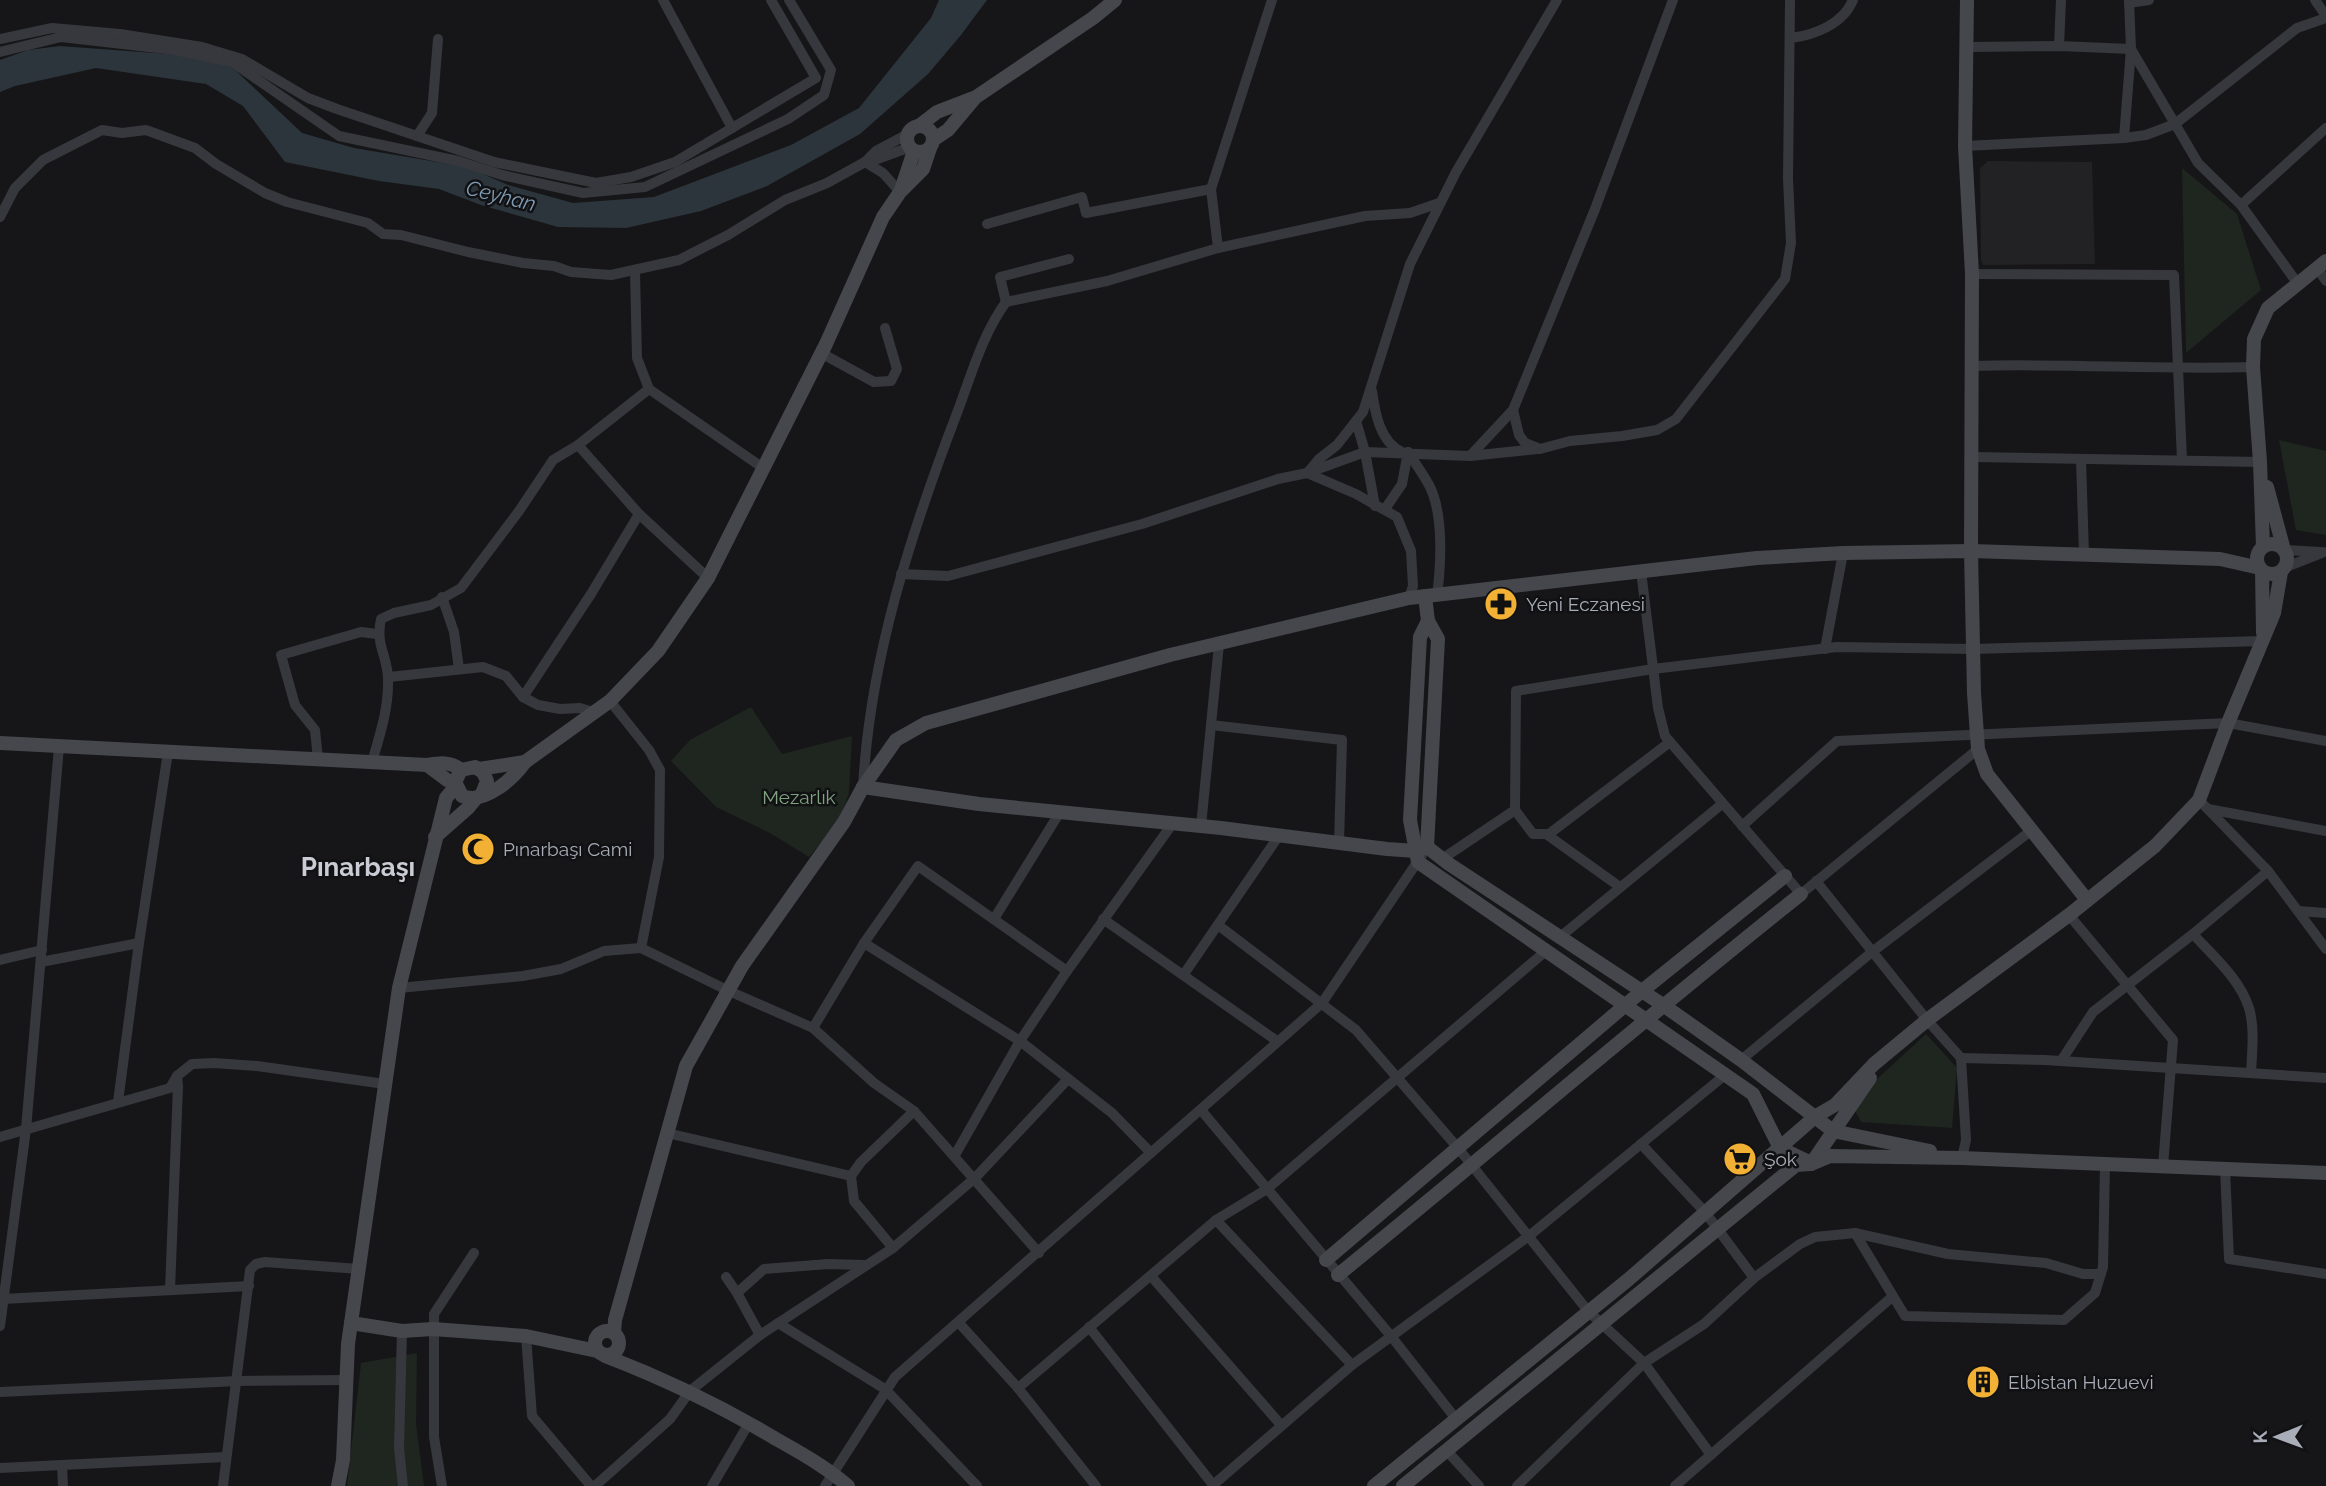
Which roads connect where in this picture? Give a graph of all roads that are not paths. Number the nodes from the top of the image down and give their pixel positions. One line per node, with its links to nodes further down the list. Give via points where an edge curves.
1 (663, 0): 25 (street)
2 (771, 0): 25 (street, via 816,78)
3 (789, 0): 22 (street, via 831,70 824,94 788,119 645,187 583,193 340,136 232,62 175,50 61,37)
4 (1115, 0): 23 (street)
5 (1272, 0): 33 (street)
6 (1557, 0): 35 (street)
7 (1673, 0): 54 (street)
8 (1790, 0): 16 (street)
9 (1853, 0): 16 (street, via 1842,18 1810,36)
10 (1967, 0): 20 (street)
11 (2061, 0): 19 (street)
12 (2149, 0): 14 (street)
13 (2315, 0): 15 (street)
14 (2129, 2): 21 (street)
15 (2326, 17): 24 (street, via 2297,28)
16 (1791, 38): 57 (street, via 1791,243 1785,279 1676,419 1657,430)
17 (0, 39): 27 (street, via 52,28 202,47 242,59 308,98)
18 (438, 39): 27 (street, via 432,113)
19 (2059, 46): 20 (street); 21 (street)
20 (1968, 47): 31 (street)
21 (2131, 49): 24 (street); 28 (street)
22 (0, 52)
23 (976, 97): 29 (street, via 937,112); 30 (street)
24 (2175, 124): 28 (street); 36 (street, via 2198,163)
25 (732, 128): 27 (street, via 675,162 596,183 494,162)
26 (2326, 128): 36 (street)
27 (417, 136)
28 (2124, 138): 31 (street)
29 (913, 140): 30 (street, via 922,152); 30 (street, via 928,128); 32 (street, via 876,151); 34 (street)
30 (932, 144): 34 (street, via 923,169)
31 (1965, 145): 43 (street)
32 (865, 162): 34 (street); 42 (street, via 679,260)
33 (1211, 189): 38 (street, via 1086,213 1082,197); 39 (street)
34 (900, 191): 48 (street, via 883,217)
35 (1440, 203): 39 (street, via 1410,213 1365,216); 53 (street, via 1410,264)
36 (2241, 205): 45 (street)
37 (0, 217): 42 (street, via 15,188 43,160 102,130 122,134 146,130 195,148 265,193 368,223 383,234 401,234 580,274)
38 (987, 224)
39 (1218, 248): 46 (street, via 1107,281)
40 (1069, 259): 46 (street, via 1000,277)
41 (2321, 265): 44 (street); 45 (street)
42 (635, 271): 52 (street, via 637,358)
43 (1972, 274): 49 (street); 50 (street, via 2174,275)
44 (2326, 281)
45 (2298, 284): 51 (street, via 2268,308 2255,339)
46 (1006, 302): 79 (street, via 991,322)
47 (885, 328): 48 (street, via 897,369 891,381 874,382)
48 (821, 353): 65 (street)
49 (1972, 366): 50 (street); 61 (street)
50 (2178, 368): 51 (street); 63 (street)
51 (2253, 368): 64 (street)
52 (649, 389): 56 (street); 65 (street)
53 (1371, 389): 55 (street); 59 (street, via 1382,430 1399,452)
54 (1513, 410): 57 (street, via 1519,435); 60 (street)
55 (1356, 421): 58 (street); 66 (street)
56 (578, 445): 68 (street); 81 (street, via 553,460 461,587)
57 (1540, 449): 60 (street)
58 (1366, 452): 59 (street); 66 (street); 67 (street)
59 (1408, 452): 60 (street); 67 (street, via 1402,484); 82 (street, via 1430,488 1436,510 1440,574)
60 (1470, 456)
61 (1973, 457): 62 (street); 71 (street)
62 (2081, 458): 63 (street); 74 (street)
63 (2182, 460): 64 (street)
64 (2260, 461): 69 (street); 70 (street)
65 (763, 468): 80 (street)
66 (1307, 473): 67 (street); 79 (street, via 1142,524 948,576)
67 (1380, 508): 82 (street, via 1397,517 1408,539 1413,586)
68 (639, 514): 80 (street); 91 (street)
69 (2261, 549): 70 (street, via 2276,545); 75 (street); 76 (street, via 2257,560)
70 (2284, 550): 73 (street); 77 (street, via 2287,559)
71 (1971, 551): 72 (street); 74 (street); 87 (street)
72 (1843, 553): 78 (street); 86 (street)
73 (2325, 553): 77 (street)
74 (2084, 555): 75 (street)
75 (2220, 559): 76 (street)
76 (2261, 569): 77 (street, via 2272,575); 84 (street)
77 (2282, 570): 84 (street)
78 (1641, 571): 82 (street); 89 (street)
79 (901, 573): 108 (street, via 872,698)
80 (708, 578): 92 (street, via 657,650)
81 (442, 597): 83 (street, via 381,619); 88 (street, via 454,632)
82 (1424, 597): 85 (street); 123 (street, via 1428,621 1420,637 1410,820)
83 (377, 634): 90 (street); 103 (street, via 361,632 281,655 295,705 315,730)
84 (2263, 641): 87 (street); 94 (street)
85 (1219, 644): 95 (street); 108 (street, via 926,723 896,740)
86 (1825, 649): 87 (street); 89 (street)
87 (1974, 649): 96 (street)
88 (459, 669): 90 (street); 91 (street, via 483,667 506,676)
89 (1653, 669): 98 (street, via 1658,708); 112 (street, via 1516,691)
90 (389, 677): 104 (street)
91 (523, 696): 93 (street, via 538,705)
92 (610, 701): 93 (street); 141 (street, via 660,770 659,856)
93 (593, 712): 105 (street)
94 (2228, 723): 96 (street); 97 (street); 111 (street)
95 (1211, 724): 115 (street); 122 (street, via 1342,740)
96 (1977, 733): 101 (street); 116 (street, via 1837,741)
97 (2326, 741)
98 (1670, 742): 110 (street); 119 (street)
99 (0, 743): 100 (street)
100 (60, 747): 102 (street); 145 (street)
101 (1978, 749): 117 (street, via 1987,774); 127 (street)
102 (168, 752): 103 (street); 139 (street)
103 (318, 759): 104 (street)
104 (372, 762): 107 (street, via 442,762 458,766)
105 (524, 762): 106 (street); 109 (street, via 506,783)
106 (479, 769): 107 (street, via 470,766); 109 (street, via 487,781)
107 (457, 779): 109 (street, via 461,796); 121 (street)
108 (863, 788): 113 (street); 151 (street)
109 (479, 796): 121 (street)
110 (1722, 804): 116 (street); 128 (street)
111 (2203, 804): 118 (street); 125 (street); 130 (street)
112 (1515, 810): 119 (street, via 1533,834); 124 (street)
113 (1060, 812): 114 (street); 134 (street)
114 (1173, 823): 115 (street); 135 (street)
115 (1201, 826): 120 (street)
116 (1742, 826): 126 (street)
117 (2032, 830): 130 (street); 144 (street)
118 (2326, 831)
119 (1546, 834): 128 (street)
120 (1278, 837): 122 (street); 136 (street)
121 (434, 838): 150 (street)
122 (1339, 843): 123 (street)
123 (1420, 853): 124 (street); 143 (street); 153 (street)
124 (1442, 859): 138 (street)
125 (2268, 871): 131 (street); 137 (street)
126 (1785, 876): 129 (street); 152 (street)
127 (1816, 881): 129 (street); 144 (street)
128 (1620, 887): 138 (street)
129 (1801, 894): 154 (street)
130 (2087, 900): 133 (street)
131 (2298, 911): 132 (street); 142 (street)
132 (2326, 912)
133 (2069, 915): 149 (street); 157 (street)
134 (994, 919): 140 (street, via 918,866); 147 (street)
135 (1103, 919): 147 (street); 148 (street)
136 (1218, 925): 148 (street); 153 (street)
137 (2193, 934): 149 (street); 165 (street, via 2242,991 2252,1032)
138 (1560, 937): 152 (street)
139 (139, 943): 145 (street); 172 (street)
140 (864, 943): 158 (street); 159 (street)
141 (641, 948): 150 (street, via 604,951 561,970); 151 (street)
142 (2326, 949)
143 (1547, 950): 155 (street); 168 (street)
144 (1872, 952): 157 (street); 162 (street)
145 (41, 956): 146 (street); 176 (street)
146 (0, 960)
147 (1067, 971): 159 (street)
148 (1184, 974): 160 (street)
149 (2129, 984): 163 (street, via 2093,1012); 164 (street, via 2173,1040)
150 (399, 988): 171 (street)
151 (729, 991): 158 (street); 178 (street, via 685,1066)
152 (1642, 991): 154 (street); 155 (street)
153 (1322, 1003): 160 (street); 168 (street, via 1356,1030)
154 (1662, 1005): 156 (street); 162 (street)
155 (1626, 1006): 156 (street); 181 (street)
156 (1646, 1020): 166 (street); 188 (street)
157 (1927, 1020): 161 (street); 175 (street, via 1874,1064 1835,1105); 177 (street, via 1880,1064)
158 (813, 1028): 174 (street, via 874,1083)
159 (1020, 1041): 170 (street); 184 (street)
160 (1277, 1041): 173 (street)
161 (1961, 1058): 163 (street); 185 (street, via 1966,1140)
162 (1741, 1060): 175 (street)
163 (2061, 1061): 164 (street)
164 (2172, 1068): 165 (street); 189 (street)
165 (2251, 1073): 169 (street)
166 (1725, 1074): 180 (street); 182 (street, via 1753,1094)
167 (177, 1076): 171 (street, via 192,1064 214,1063); 172 (street, via 170,1088); 213 (street)
168 (1398, 1078): 181 (street); 194 (street)
169 (2326, 1078)
170 (1068, 1079): 183 (street, via 1112,1112); 193 (street)
171 (385, 1084): 205 (street)
172 (118, 1102): 176 (street)
173 (1200, 1110): 183 (street); 194 (street)
174 (914, 1111): 184 (street); 192 (street)
175 (1816, 1116): 177 (street); 182 (street)
176 (26, 1129): 179 (street); 216 (street)
177 (1833, 1130): 185 (street); 186 (street)
178 (667, 1133): 192 (street); 230 (street, via 615,1320)
179 (0, 1137)
180 (1641, 1144): 195 (street); 199 (street)
181 (1458, 1148): 188 (street); 203 (street)
182 (1780, 1148): 186 (street); 195 (street)
183 (1151, 1153): 201 (street)
184 (955, 1155): 193 (street)
185 (1962, 1157): 186 (street, via 1830,1156); 187 (street)
186 (1811, 1164): 197 (street, via 1796,1165)
187 (2105, 1164): 189 (street); 206 (street)
188 (1472, 1166): 199 (street); 208 (street)
189 (2163, 1166): 190 (street)
190 (2225, 1169): 191 (street); 207 (street, via 2229,1259)
191 (2326, 1173)
192 (851, 1176): 200 (street, via 854,1201)
193 (975, 1178): 200 (street); 201 (street)
194 (1267, 1189): 196 (street); 203 (street)
195 (1705, 1212): 197 (street); 217 (street)
196 (1216, 1220): 209 (street); 234 (street)
197 (1717, 1229): 211 (street); 221 (street)
198 (1855, 1233): 206 (street, via 1948,1254); 211 (street, via 1815,1237); 215 (street)
199 (1529, 1236): 217 (street); 229 (street)
200 (893, 1248): 204 (street)
201 (1039, 1252): 218 (street)
202 (474, 1253): 224 (street, via 433,1314)
203 (1326, 1260): 208 (street)
204 (864, 1265): 214 (street, via 764,1269); 220 (street)
205 (359, 1269): 212 (street, via 265,1262 250,1270); 219 (street)
206 (2101, 1274): 215 (street, via 2095,1293 2064,1320 1905,1316)
207 (2326, 1274)
208 (1338, 1275): 229 (street)
209 (1151, 1276): 223 (street); 244 (street)
210 (726, 1277): 214 (street)
211 (1754, 1278): 233 (street, via 1704,1324)
212 (248, 1286): 213 (street); 237 (street)
213 (170, 1290): 216 (street)
214 (737, 1293): 227 (street)
215 (1892, 1297): 246 (street)
216 (3, 1299): 222 (street)
217 (1588, 1311): 221 (street); 242 (street)
218 (959, 1322): 238 (street); 239 (street)
219 (351, 1323): 225 (street); 236 (street)
220 (778, 1323): 227 (street); 239 (street)
221 (1601, 1324): 233 (street); 245 (street)
222 (0, 1326)
223 (1089, 1327): 238 (street); 262 (street)
224 (433, 1329): 225 (street); 228 (street); 255 (street, via 434,1437)
225 (402, 1331): 254 (street, via 398,1448)
226 (598, 1335): 230 (street, via 606,1331); 231 (street); 232 (street, via 594,1343)
227 (760, 1335): 240 (street)
228 (526, 1336): 231 (street); 256 (street, via 532,1416)
229 (1391, 1336): 234 (street); 242 (street)
230 (617, 1339): 232 (street, via 614,1353); 235 (street)
231 (561, 1343): 232 (street)
232 (601, 1353): 235 (street)
233 (1644, 1363): 246 (street); 266 (street)
234 (1352, 1365): 244 (street)
235 (648, 1373): 240 (street)
236 (347, 1380): 237 (street); 253 (street)
237 (238, 1381): 241 (street); 247 (street)
238 (1018, 1388): 261 (street)
239 (885, 1389): 250 (street); 260 (street)
240 (690, 1391): 243 (street); 256 (street, via 670,1419)
241 (0, 1392)
242 (1456, 1419): 263 (street)
243 (749, 1423): 250 (street); 257 (street)
244 (1281, 1425): 262 (street)
245 (1446, 1450): 264 (street); 265 (street)
246 (1711, 1455): 267 (street)
247 (225, 1457): 248 (street); 252 (street)
248 (62, 1466): 249 (street); 251 (street)
249 (0, 1468)
250 (834, 1473): 258 (street); 259 (street)
251 (63, 1486)
252 (223, 1486)
253 (338, 1486)
254 (403, 1486)
255 (442, 1486)
256 (593, 1486)
257 (712, 1486)
258 (825, 1486)
259 (848, 1486)
260 (977, 1486)
261 (1096, 1486)
262 (1213, 1486)
263 (1374, 1486)
264 (1403, 1486)
265 (1479, 1486)
266 (1517, 1486)
267 (1675, 1486)

